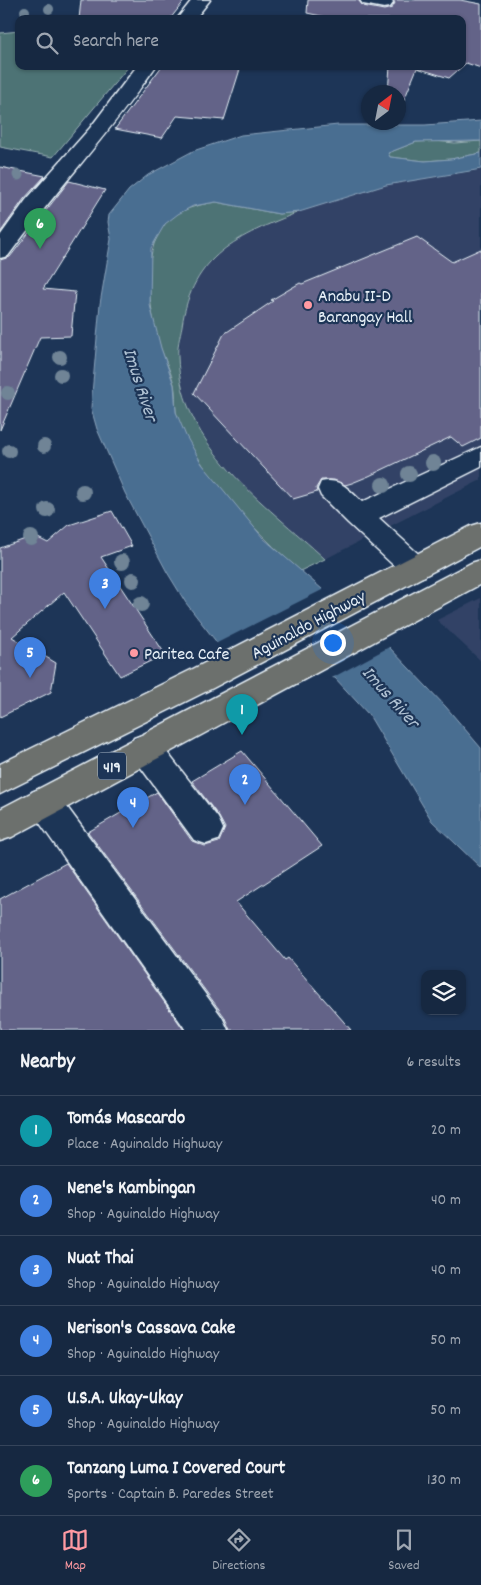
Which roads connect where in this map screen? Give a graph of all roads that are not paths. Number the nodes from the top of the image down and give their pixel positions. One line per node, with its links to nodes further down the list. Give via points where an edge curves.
1 (201, 0): 2 (street)
2 (189, 15)
3 (144, 70): 4 (street, via 98,132 34,205)
4 (0, 251)
5 (481, 456): 7 (street)
6 (331, 489): 7 (street)
7 (358, 516): 10 (street)
8 (481, 533): 10 (highway, Aguinaldo Highway / 419)
9 (481, 571): 11 (highway, Aguinaldo Highway / 419)
10 (405, 573): 12 (highway, Aguinaldo Highway / 419)
11 (145, 748): 13 (highway, Aguinaldo Highway / 419); 15 (street)
12 (0, 780)
13 (44, 802): 14 (highway, Aguinaldo Highway / 419); 16 (street)
14 (0, 826)
15 (206, 829)
16 (209, 1030)

